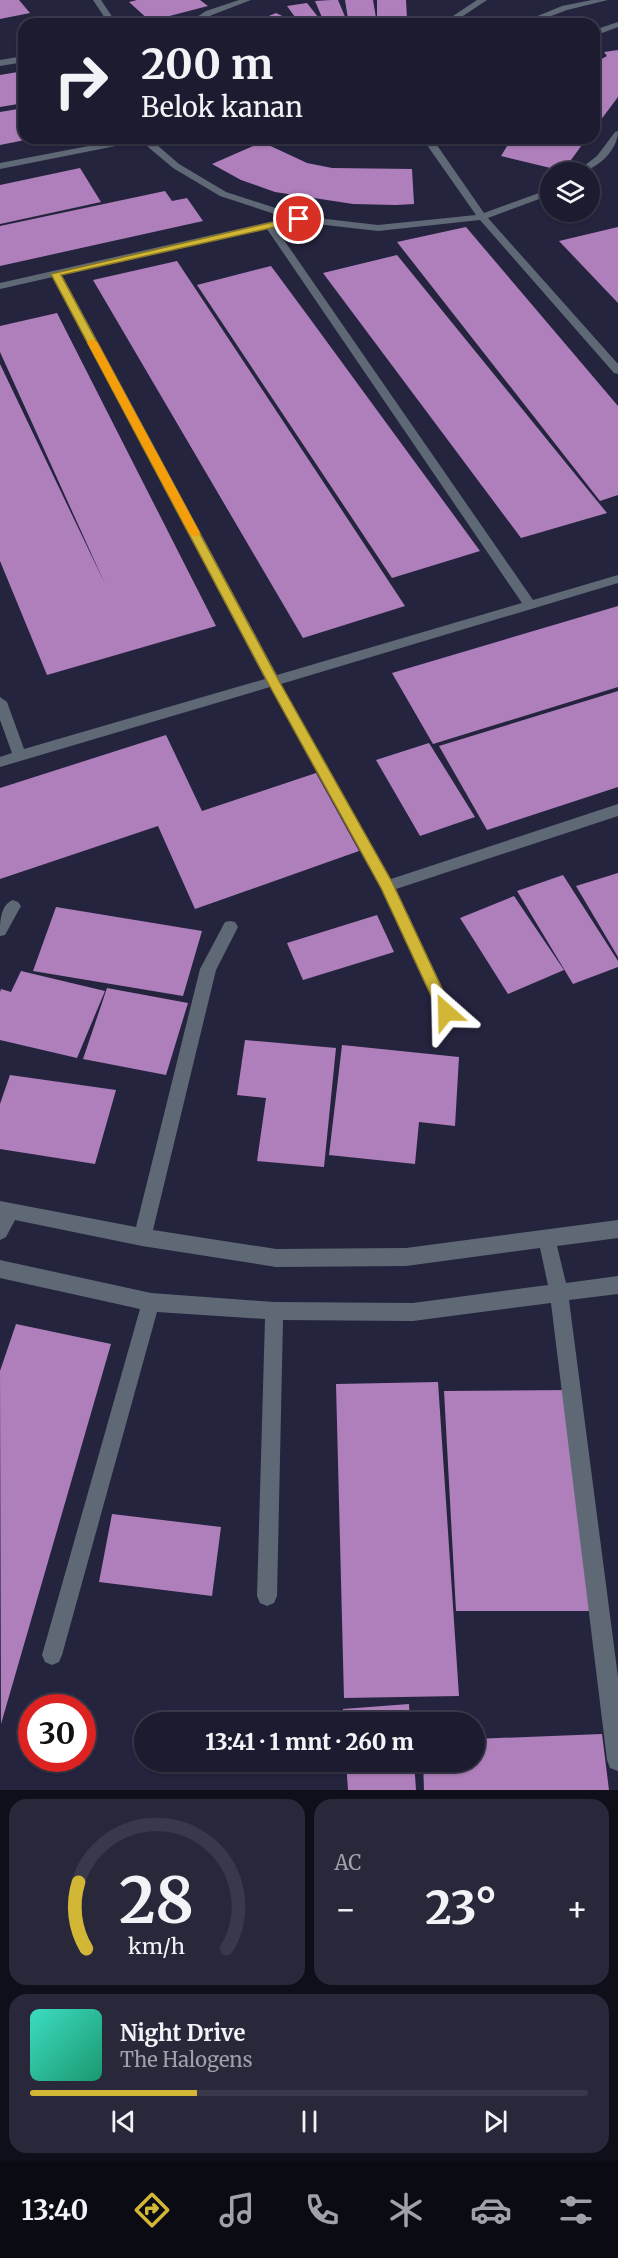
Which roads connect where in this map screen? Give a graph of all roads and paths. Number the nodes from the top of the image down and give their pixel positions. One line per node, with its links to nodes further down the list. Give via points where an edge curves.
1 (97, 0): 5 (street)
2 (247, 0): 6 (street)
3 (483, 0): 7 (street)
4 (603, 0): 8 (street)
5 (109, 18)
6 (201, 18)
7 (455, 18)
8 (538, 18)
9 (618, 24): 10 (street)
10 (600, 31)
11 (18, 60): 12 (street)
12 (0, 63)
13 (618, 134): 17 (street)
14 (112, 144): 18 (street)
15 (150, 144): 21 (street, via 176,166 223,194)
16 (430, 144): 20 (street)
17 (594, 162)
18 (0, 166)
19 (540, 196): 20 (street)
20 (482, 217): 21 (street, via 378,228); 25 (street)
21 (299, 219): 22 (street)
22 (268, 225): 23 (street); 27 (street)
23 (56, 274): 24 (street); 28 (street)
24 (0, 286)
25 (618, 371)
26 (618, 579): 27 (street)
27 (531, 606): 28 (street)
28 (273, 681): 30 (street); 33 (street)
29 (0, 702): 30 (street)
30 (20, 756): 31 (street)
31 (0, 762)
32 (618, 810): 33 (street)
33 (387, 886): 37 (street)
34 (13, 906): 36 (street)
35 (230, 927): 41 (street, via 208,969)
36 (0, 930)
37 (446, 1012)
38 (5, 1210): 40 (street); 41 (street)
39 (618, 1229): 42 (street)
40 (0, 1231)
41 (142, 1237): 42 (street, via 276,1258 406,1257)
42 (547, 1238): 45 (street)
43 (0, 1269): 46 (street)
44 (618, 1285): 45 (street)
45 (559, 1294): 47 (street, via 413,1312); 50 (street)
46 (151, 1302): 47 (street); 49 (street)
47 (274, 1311): 48 (street)
48 (267, 1596)
49 (52, 1655)
50 (618, 1760)

